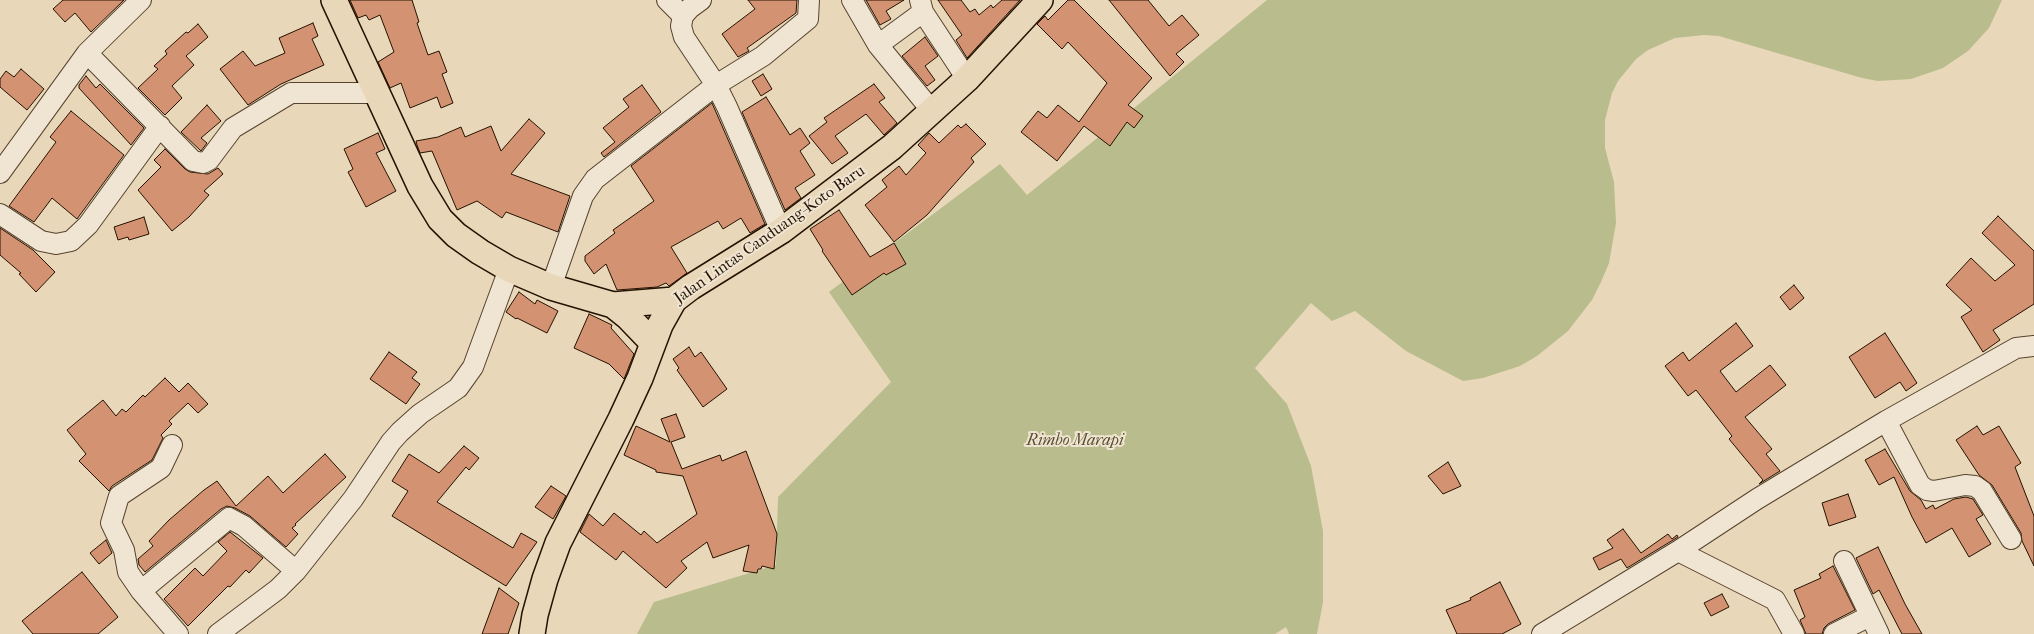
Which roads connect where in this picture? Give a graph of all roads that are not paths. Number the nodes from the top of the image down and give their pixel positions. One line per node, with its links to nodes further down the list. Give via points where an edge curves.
1 (141, 0): 11 (street)
2 (334, 0): 14 (main road)
3 (667, 0): 9 (street)
4 (701, 0): 9 (street)
5 (810, 0): 13 (street, via 808,19 762,56)
6 (852, 0): 10 (street)
7 (1040, 0): 12 (main road, Jalan Lintas Canduang-Koto Baru)
8 (921, 6): 10 (street); 12 (street)
9 (683, 16): 13 (street, via 684,37)
10 (878, 45): 15 (street)
11 (87, 53): 16 (street); 17 (street)
12 (967, 79): 15 (main road, Jalan Lintas Canduang-Koto Baru)
13 (716, 85): 19 (street); 21 (street, via 595,179 583,196)
14 (376, 93): 16 (street, via 291,93 233,128 209,160 202,163 193,161); 20 (main road, via 420,186 440,219 456,235)
15 (932, 111): 19 (main road, Jalan Lintas Canduang-Koto Baru, via 892,147)
16 (160, 126): 18 (street, via 88,225 71,241 56,244 41,241)
17 (0, 173)
18 (0, 214)
19 (781, 230): 22 (main road, Jalan Lintas Canduang-Koto Baru)
20 (509, 269): 21 (main road); 31 (street, via 466,378 458,388 400,432 353,499)
21 (551, 287): 23 (main road)
22 (674, 300): 23 (main road); 24 (main road, Jalan Lintas Canduang-Koto Baru)
23 (613, 305): 24 (main road, via 628,316)
24 (652, 343): 36 (main road, Jalan Lintas Canduang-Koto Baru, via 621,419 558,543 545,579)
25 (2034, 346): 26 (street, via 2016,348)
26 (1886, 421): 28 (street, via 1920,485 1934,491 1975,486 1982,491); 29 (street)
27 (172, 445): 32 (street, via 161,468 119,496 111,523 124,550 128,572)
28 (2011, 539)
29 (1678, 550): 37 (street); 38 (street, via 1774,600)
30 (1844, 561): 33 (street)
31 (296, 571): 32 (street, via 244,526 229,518); 35 (street, via 278,589)
32 (142, 591): 34 (street)
33 (1870, 616): 39 (street); 40 (street)
34 (178, 634)
35 (218, 634)
36 (532, 634)
37 (1542, 634)
38 (1794, 634)
39 (1834, 634)
40 (1879, 634)

